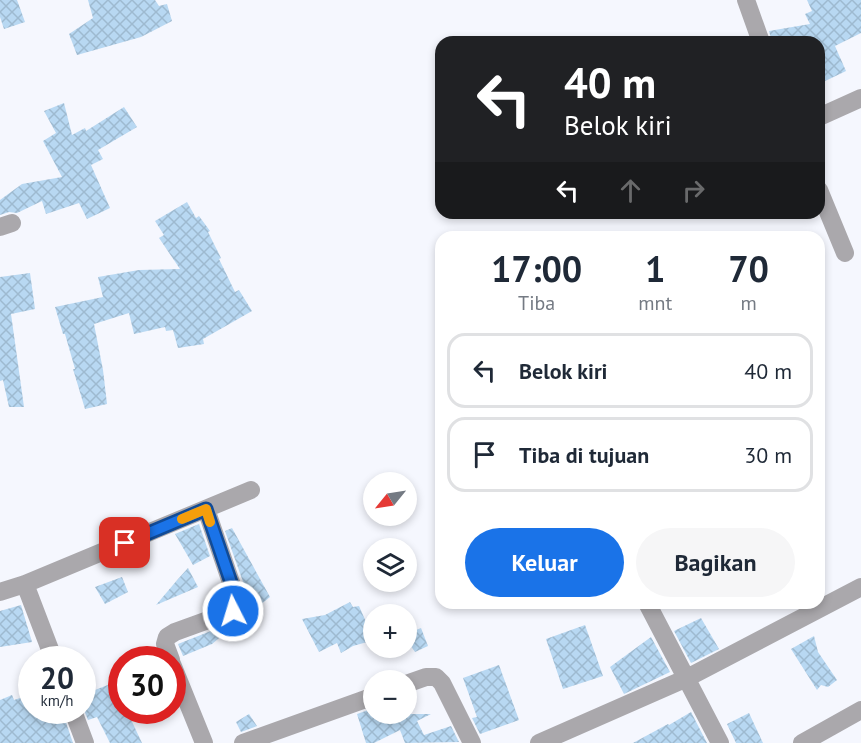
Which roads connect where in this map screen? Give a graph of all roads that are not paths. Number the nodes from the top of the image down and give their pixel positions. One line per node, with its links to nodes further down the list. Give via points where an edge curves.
1 (746, 0): 2 (street)
2 (759, 36)
3 (861, 98): 4 (street)
4 (825, 114)
5 (825, 205): 6 (street)
6 (845, 253)
7 (251, 490): 8 (street)
8 (206, 509): 9 (street); 16 (street, via 237,606 233,611 175,632 167,637)
9 (25, 584): 11 (street); 15 (street)
10 (861, 587): 12 (street)
11 (0, 592)
12 (825, 606)
13 (650, 609): 17 (street)
14 (819, 609): 17 (street)
15 (49, 646)
16 (166, 646)
17 (687, 678): 27 (street); 28 (street)
18 (417, 680): 26 (street, via 436,677 442,683)
19 (186, 699): 24 (street)
20 (363, 700): 25 (street)
21 (861, 710): 29 (street)
22 (78, 724): 23 (street)
23 (85, 743)
24 (204, 743)
25 (243, 743)
26 (472, 743)
27 (539, 743)
28 (720, 743)
29 (802, 743)

